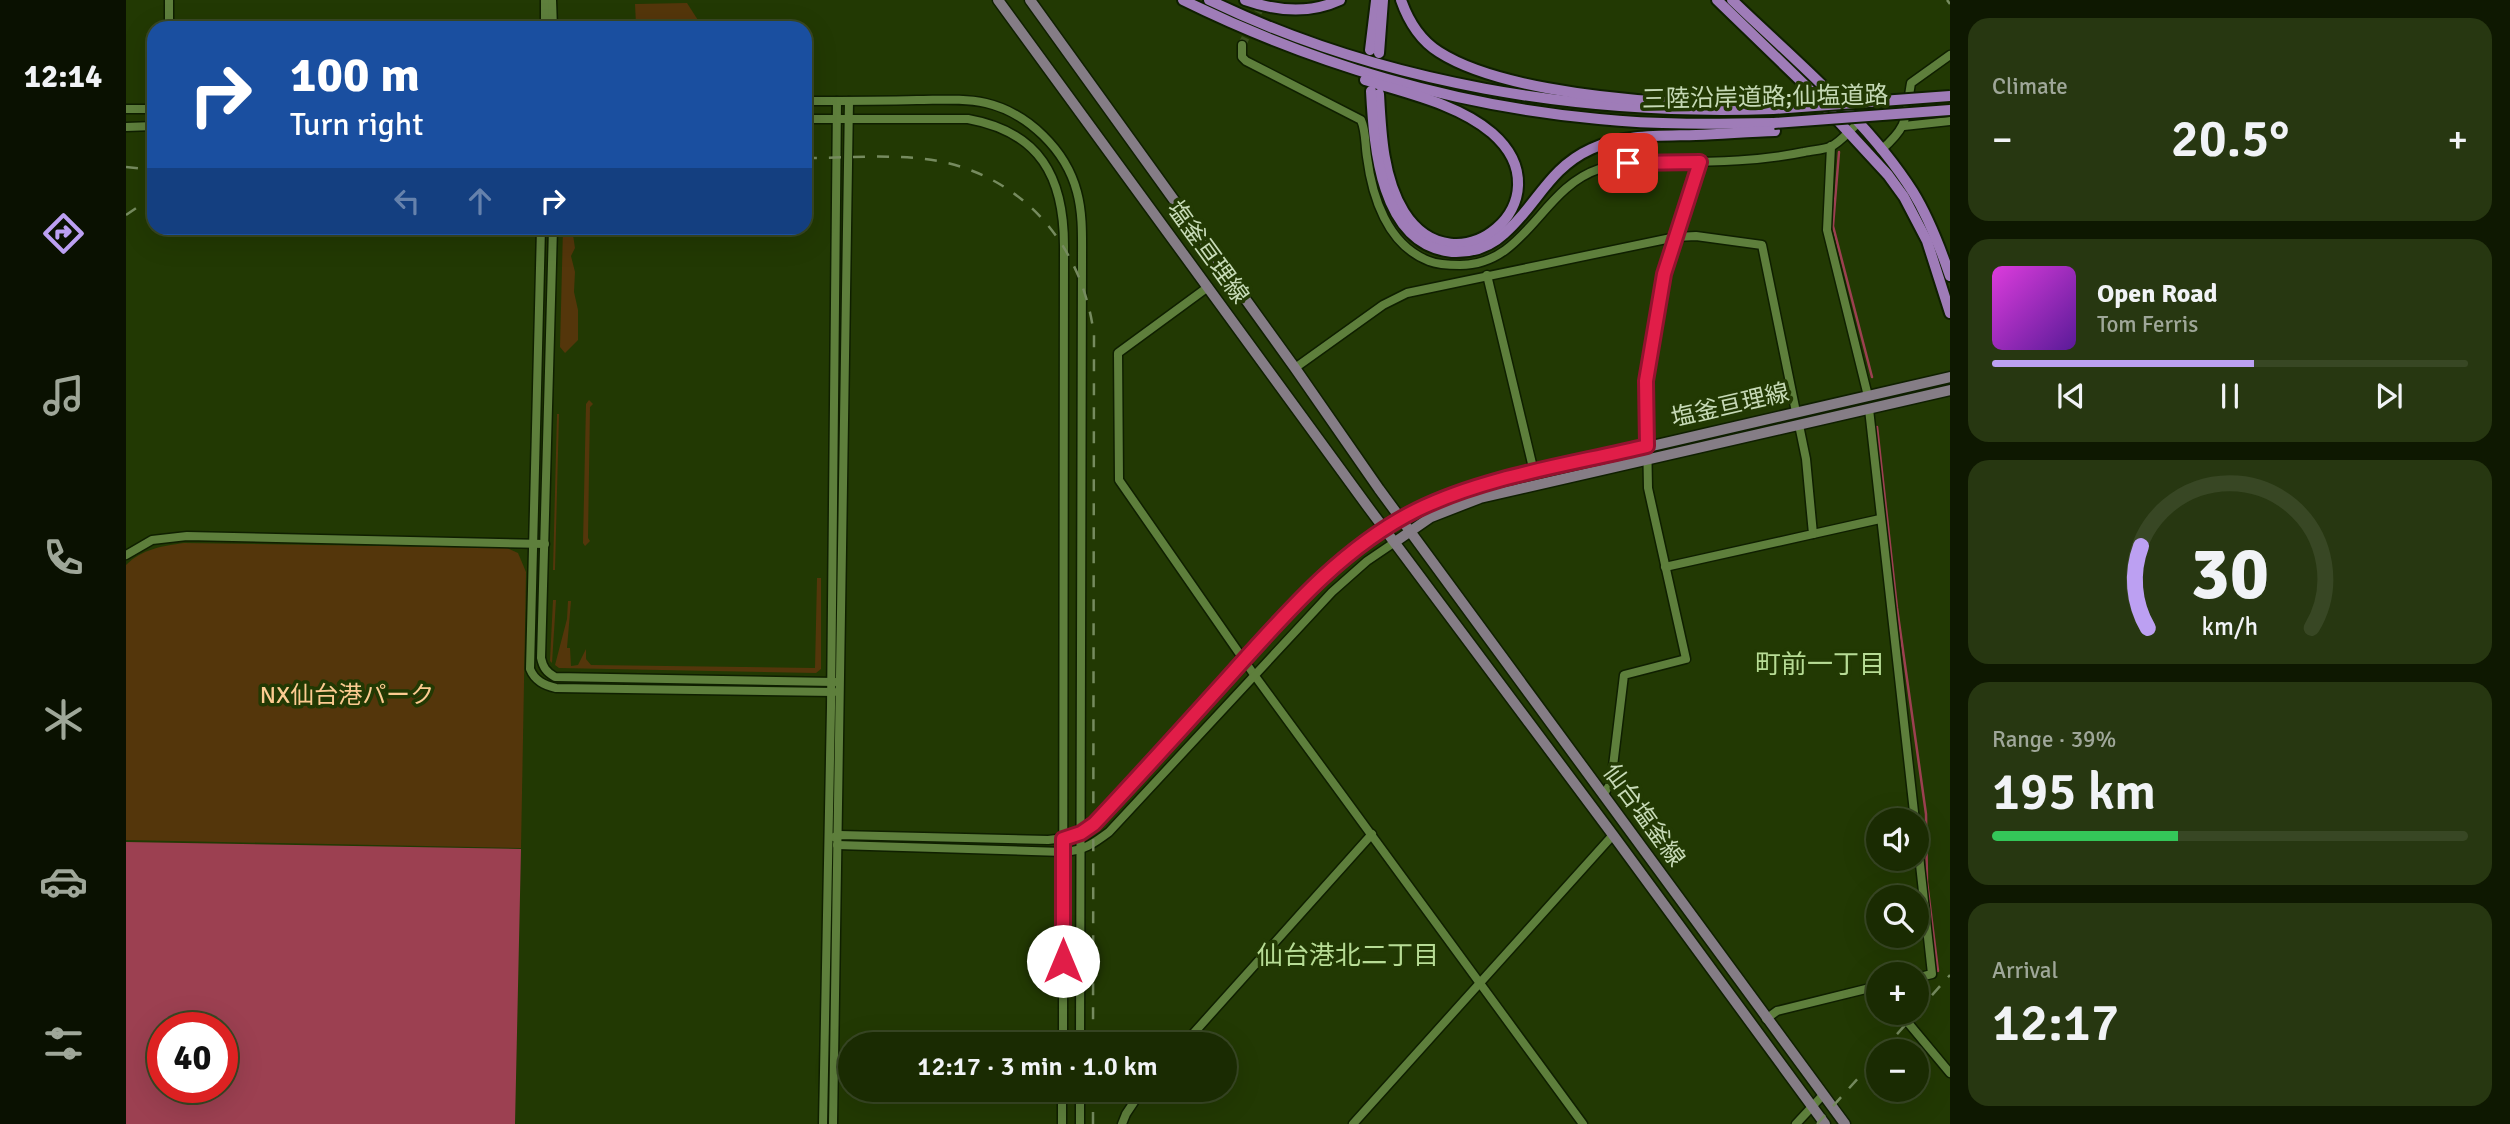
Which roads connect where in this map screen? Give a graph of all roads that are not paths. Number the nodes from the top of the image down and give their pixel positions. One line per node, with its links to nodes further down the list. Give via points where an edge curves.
1 (169, 0): 15 (street)
2 (545, 0): 16 (street)
3 (552, 0): 17 (street)
4 (998, 0): 48 (main road, 塩釜亘理線)
5 (1030, 0): 50 (main road, 塩釜亘理線)
6 (1183, 0): 18 (highway)
7 (1209, 0): 20 (highway, 三陸沿岸道路;仙塩道路, via 1269,26)
8 (1245, 0): 9 (highway, via 1304,9)
9 (1340, 0)
10 (1376, 0): 20 (highway)
11 (1383, 0): 20 (highway)
12 (1401, 0): 28 (highway, via 1418,32 1437,51 1493,74 1597,96)
13 (1717, 0): 39 (highway)
14 (1731, 0): 34 (highway)
15 (169, 21)
16 (545, 21)
17 (552, 21)
18 (1265, 37): 38 (highway, 三陸沿岸道路;仙塩道路, via 1375,75 1493,104 1631,122); 38 (highway, via 1311,61 1451,110 1482,125 1508,151 1518,183 1514,207 1502,226 1483,239 1459,244 1430,237 1411,222 1396,196 1375,92 1376,149 1391,204 1408,230 1447,251 1471,251 1494,243 1556,172 1606,143)
19 (1241, 45): 42 (street, via 1246,61 1361,120 1373,190 1386,222 1419,256 1440,264 1479,264 1504,252 1562,190 1592,171 1628,163)
20 (1375, 55): 28 (highway, 三陸沿岸道路;仙塩道路, via 1495,91 1586,104 1668,110)
21 (1950, 55): 35 (street, via 1911,83)
22 (1950, 96): 28 (highway, 三陸沿岸道路;仙塩道路, bridge)
23 (812, 101): 24 (street)
24 (837, 101): 25 (street); 30 (street)
25 (849, 101): 31 (street); 78 (street, via 971,100 1006,110 1051,143 1077,190 1082,247)
26 (126, 109): 27 (street)
27 (147, 109)
28 (1770, 109)
29 (1950, 110): 38 (highway, 三陸沿岸道路;仙塩道路, bridge, via 1829,126)
30 (838, 118): 31 (street); 32 (street); 72 (street)
31 (849, 118): 73 (street); 82 (street, via 968,119 998,126 1035,152 1059,191 1064,239)
32 (812, 119)
33 (1950, 121): 35 (street)
34 (1858, 123): 39 (street); 41 (highway)
35 (1904, 126): 41 (street)
36 (126, 127): 37 (street)
37 (147, 127)
38 (1775, 127)
39 (1849, 131): 40 (street); 49 (highway, via 1888,175 1916,219 1935,260)
40 (1831, 146): 42 (street, via 1785,156); 53 (street, via 1827,230)
41 (1881, 150): 47 (highway, via 1925,213)
42 (1700, 162): 45 (street)
43 (541, 235): 66 (street)
44 (553, 235): 67 (street)
45 (1676, 237): 46 (street); 55 (street, via 1762,246); 57 (street, via 1664,274 1646,381)
46 (1487, 275): 50 (street, via 1407,293); 59 (street)
47 (1950, 276)
48 (1208, 287): 62 (main road, 塩釜亘理線); 70 (street, via 1118,353 1119,480)
49 (1950, 313)
50 (1295, 368): 60 (main road, 塩釜亘理線)
51 (1950, 377): 53 (main road, 塩釜亘理線)
52 (1950, 390): 54 (main road, 塩釜亘理線)
53 (1868, 396): 55 (main road, 塩釜亘理線)
54 (1869, 409): 56 (main road, 塩釜亘理線); 61 (street)
55 (1796, 412): 57 (main road, 塩釜亘理線)
56 (1799, 425): 58 (main road, 塩釜亘理線); 64 (street)
57 (1647, 446): 58 (street); 59 (main road, 塩釜亘理線)
58 (1648, 460): 63 (main road, 塩釜亘理線, via 1480,498); 69 (street, via 1648,488)
59 (1534, 472): 60 (main road, 塩釜亘理線, via 1462,493)
60 (1402, 519): 62 (main road, 塩釜亘理線); 63 (main road, 塩釜亘理線)
61 (1880, 519): 64 (street); 77 (street)
62 (1385, 528): 65 (main road, 塩釜亘理線); 70 (street, via 1319,581)
63 (1410, 530): 65 (main road, 塩釜亘理線); 76 (main road, 仙台塩釜線)
64 (1813, 534): 69 (street)
65 (1395, 542): 71 (street, via 1332,592); 81 (main road, 仙台塩釜線)
66 (533, 543): 67 (street); 68 (street, via 187,536 152,540); 74 (street, via 530,669 543,685)
67 (545, 544): 72 (street, via 541,658 555,677)
68 (126, 555)
69 (1665, 567): 76 (street, via 1686,659 1624,676 1611,783)
70 (1244, 660): 71 (street); 78 (street)
71 (1255, 676): 79 (street); 85 (street, via 1109,832)
72 (831, 681): 73 (street); 74 (street)
73 (841, 682): 75 (street)
74 (831, 692): 75 (street); 83 (street)
75 (841, 692): 80 (street)
76 (1603, 795): 91 (main road, 仙台塩釜線)
77 (1915, 808)
78 (1081, 833): 82 (street); 85 (street)
79 (1372, 834): 89 (street); 95 (street)
80 (839, 835): 82 (street); 83 (street); 84 (street)
81 (1613, 835): 89 (street); 101 (main road, 仙台塩釜線)
82 (1063, 839): 86 (street)
83 (829, 841): 84 (street); 103 (street)
84 (838, 846): 86 (street); 104 (street)
85 (1080, 851): 86 (street); 94 (street)
86 (1063, 852): 93 (street)
87 (1921, 871): 88 (street)
88 (1929, 975)
89 (1480, 982): 102 (street); 108 (street)
90 (1866, 989): 91 (street, via 1777,1011)
91 (1766, 1019): 97 (main road, 仙台塩釜線)
92 (1910, 1025): 96 (street)
93 (1063, 1032)
94 (1080, 1032)
95 (1195, 1032)
96 (1950, 1073)
97 (1824, 1095): 101 (street); 111 (main road, 仙台塩釜線)
98 (1062, 1102): 105 (street)
99 (1080, 1102): 106 (street)
100 (1134, 1102): 107 (street)
101 (1812, 1107): 109 (street); 110 (main road, 仙台塩釜線)
102 (1578, 1122)
103 (823, 1124)
104 (833, 1124)
105 (1062, 1124)
106 (1080, 1124)
107 (1122, 1124)
108 (1353, 1124)
109 (1796, 1124)
110 (1825, 1124)
111 (1844, 1124)

